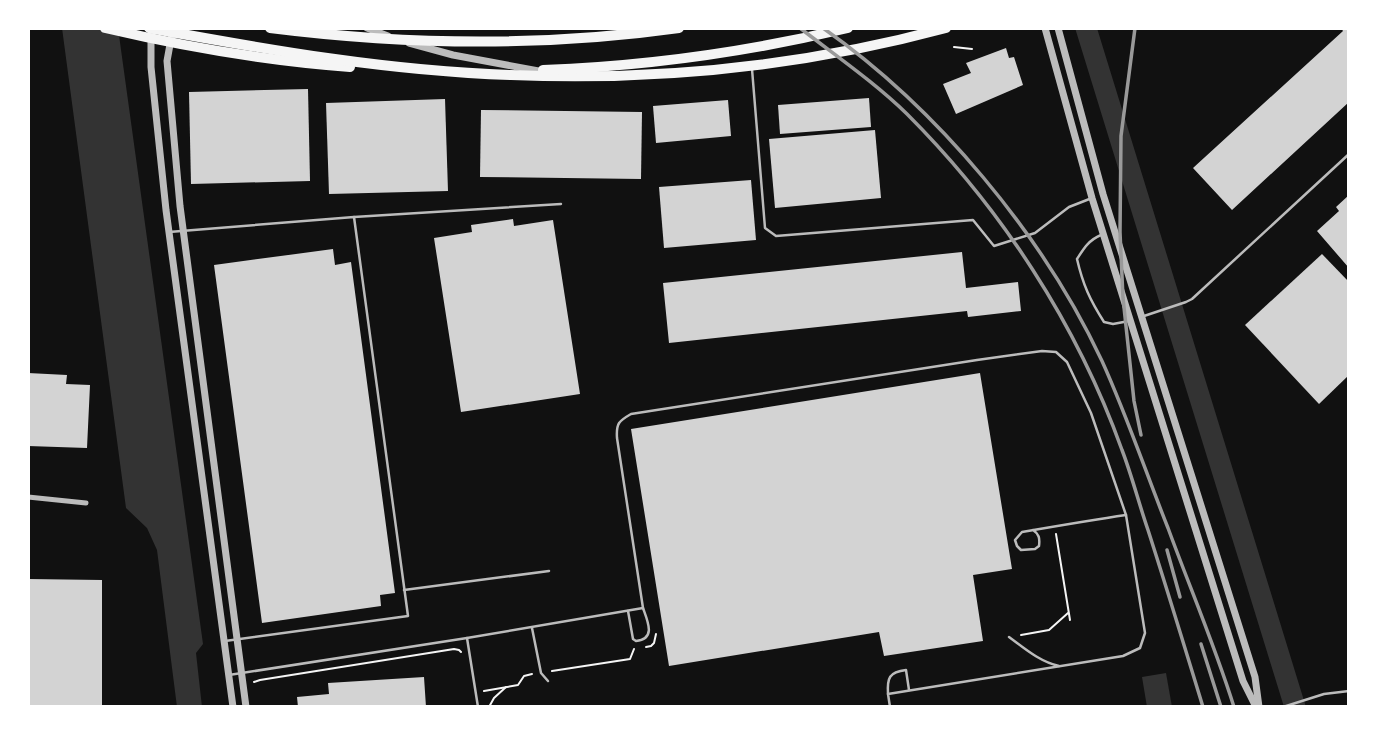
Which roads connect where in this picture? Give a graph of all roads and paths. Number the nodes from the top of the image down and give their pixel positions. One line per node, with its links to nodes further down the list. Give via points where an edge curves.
1 (105, 28): 6 (highway, via 279,60 450,72 544,70 707,56)
2 (151, 28): 10 (highway); 22 (street, via 152,80)
3 (270, 28): 5 (highway, via 371,38 496,41)
4 (367, 28): 14 (street, via 453,55)
5 (678, 28)
6 (848, 28)
7 (946, 28): 13 (highway)
8 (1045, 28): 17 (street)
9 (1058, 28): 16 (street)
10 (173, 30): 14 (highway, via 401,67); 20 (street, via 167,61)
11 (954, 47): 12 (path)
12 (972, 49)
13 (751, 65): 14 (highway); 17 (lane, via 765,228 776,236 973,220 993,246 1035,233 1069,207)
14 (587, 76)
15 (1349, 155): 24 (lane, via 1192,299)
16 (1103, 194): 17 (street); 21 (street)
17 (1092, 198): 23 (street)
18 (561, 204): 19 (lane)
19 (354, 217): 20 (lane); 32 (lane)
20 (183, 231): 22 (lane); 42 (street)
21 (1115, 231): 23 (street); 24 (street)
22 (169, 232): 43 (street)
23 (1103, 235): 25 (street); 25 (lane, via 1085,247 1077,260 1082,277 1104,322)
24 (1141, 317): 25 (street); 62 (street, via 1255,677)
25 (1129, 321): 62 (street, via 1243,681)
26 (28, 497): 27 (street)
27 (86, 503)
28 (1126, 515): 29 (lane); 33 (lane, via 1091,413 1067,362 1056,352 982,359 632,414 616,429); 45 (lane, via 1144,633 1140,648 1123,656)
29 (1055, 527): 30 (lane); 35 (path)
30 (1033, 530): 30 (lane, via 1039,546 1021,550 1015,540 1022,532)
31 (549, 571): 32 (lane)
32 (404, 590): 42 (lane, via 408,616)
33 (643, 608): 34 (lane); 34 (lane, via 649,634 640,641 634,639)
34 (628, 611): 37 (lane)
35 (1069, 612): 36 (path); 39 (path, via 1049,630)
36 (1070, 620)
37 (532, 627): 41 (lane); 50 (lane, via 541,673)
38 (655, 628): 46 (path, via 654,643 633,649 630,659)
39 (1020, 635)
40 (1009, 636): 45 (lane, via 1050,664)
41 (467, 638): 47 (lane); 59 (lane)
42 (238, 639): 43 (lane); 47 (street)
43 (225, 641): 49 (street)
44 (463, 656): 51 (path, via 454,649)
45 (1063, 666): 54 (lane)
46 (552, 671)
47 (242, 673): 49 (lane); 58 (street)
48 (533, 674): 52 (path)
49 (229, 675): 57 (street)
50 (548, 681)
51 (253, 683)
52 (507, 687): 53 (path); 60 (path)
53 (481, 691)
54 (909, 691): 56 (lane); 56 (lane, via 906,670 895,671)
55 (1349, 691): 63 (lane)
56 (888, 694): 61 (lane)
57 (233, 707)
58 (246, 707)
59 (478, 707)
60 (489, 707)
61 (890, 707)
62 (1258, 707)
63 (1283, 707)

